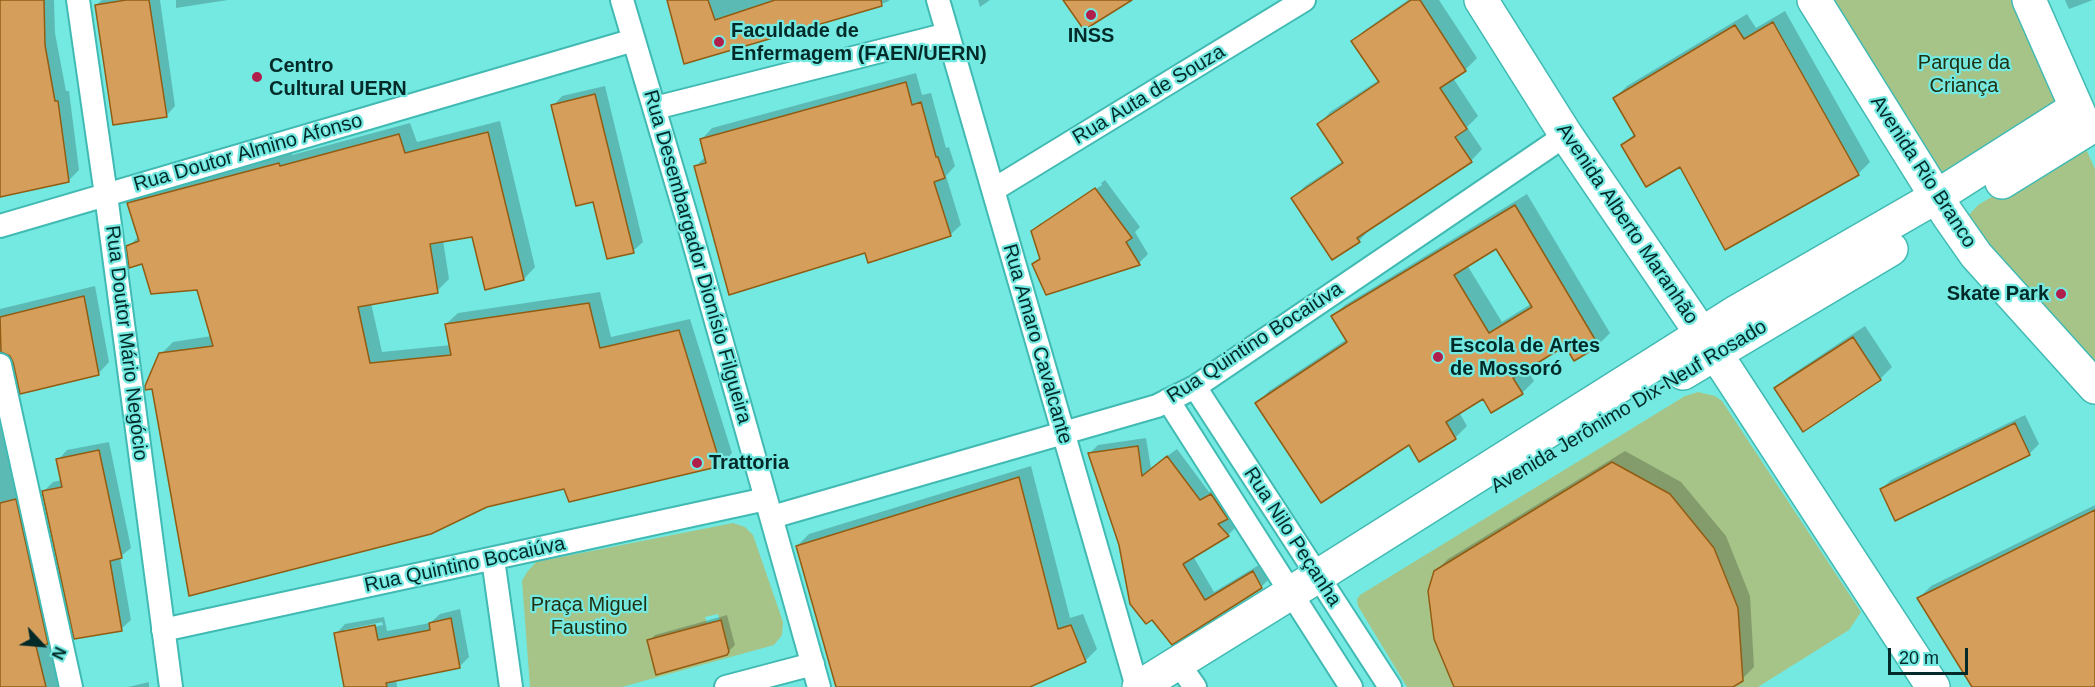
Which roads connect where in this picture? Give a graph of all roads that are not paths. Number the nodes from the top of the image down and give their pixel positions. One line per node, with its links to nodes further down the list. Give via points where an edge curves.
1 (78, 0): 14 (street, Rua Doutor Mário Negócio)
2 (622, 0): 9 (street, Rua Desembargador Dionísio Filgueira)
3 (938, 0): 8 (street, Rua Amaro Cavalcante)
4 (1304, 0): 13 (street, Rua Auta de Souza)
5 (1481, 0): 12 (main road, Avenida Alberto Maranhão)
6 (1814, 0): 15 (main road, Avenida Rio Branco)
7 (2029, 0): 11 (main road)
8 (948, 34): 10 (street); 13 (street, Rua Amaro Cavalcante)
9 (634, 40): 10 (street, Rua Desembargador Dionísio Filgueira); 14 (street, Rua Doutor Almino Afonso)
10 (655, 108): 23 (street, Rua Desembargador Dionísio Filgueira)
11 (2086, 128): 15 (main road, Avenida Jerônimo Dix-Neuf Rosado)
12 (1566, 135): 17 (main road, Avenida Alberto Maranhão); 20 (street, Rua Quintino Bocaiúva)
13 (993, 190): 22 (street, Rua Amaro Cavalcante)
14 (106, 195): 16 (street, Rua Doutor Almino Afonso); 26 (street, Rua Doutor Mário Negócio)
15 (1942, 206): 17 (main road, Avenida Jerônimo Dix-Neuf Rosado, via 1738,311); 19 (main road, Avenida Rio Branco, via 1977,255)
16 (0, 226)
17 (1708, 344): 25 (main road, Avenida Jerônimo Dix-Neuf Rosado); 37 (main road, Avenida Alberto Maranhão)
18 (0, 365): 29 (street)
19 (2093, 383)
20 (1195, 387): 21 (street, Rua Quintino Bocaiúva); 25 (street, Rua Nilo Peçanha)
21 (1168, 400): 22 (street, Rua Quintino Bocaiúva); 25 (street, Rua Nilo Peçanha)
22 (1063, 433): 23 (street, Rua Quintino Bocaiúva); 34 (street, Rua Amaro Cavalcante)
23 (769, 508): 24 (street, Rua Quintino Bocaiúva); 27 (street, Rua Desembargador Dionísio Filgueira)
24 (493, 559): 26 (street, Rua Quintino Bocaiúva); 31 (street)
25 (1309, 592): 28 (main road, Avenida Jerônimo Dix-Neuf Rosado); 35 (street, Rua Nilo Peçanha); 36 (street, Rua Nilo Peçanha)
26 (164, 630): 30 (street, Rua Doutor Mário Negócio)
27 (813, 664): 32 (street); 33 (street, Rua Desembargador Dionísio Filgueira)
28 (1184, 678): 34 (main road, Avenida Jerônimo Dix-Neuf Rosado)
29 (70, 687)
30 (171, 687)
31 (510, 687)
32 (726, 687)
33 (819, 687)
34 (1138, 687)
35 (1351, 687)
36 (1390, 687)
37 (1933, 687)

